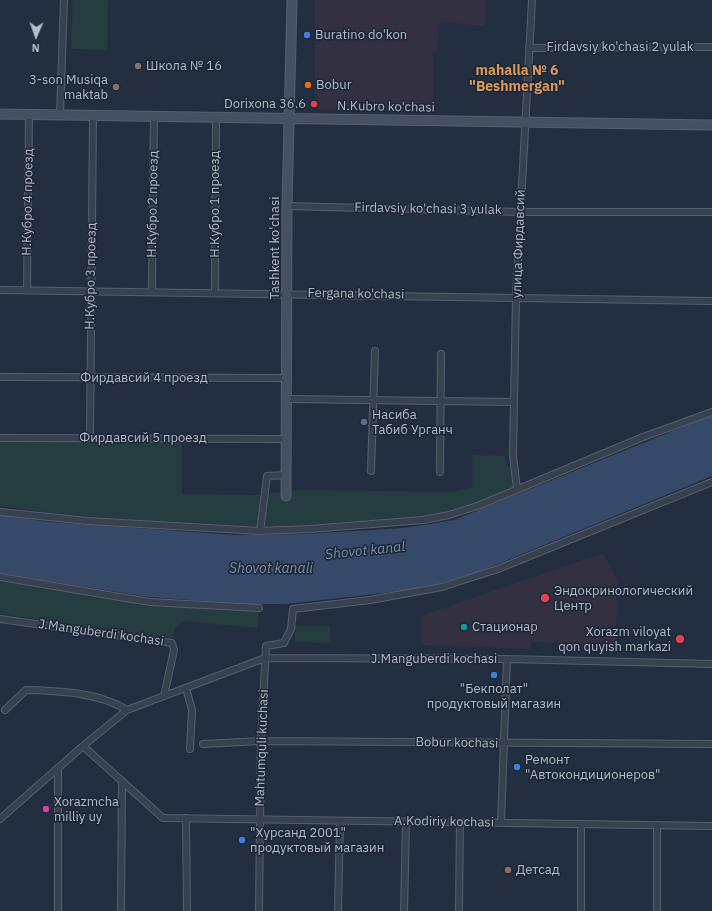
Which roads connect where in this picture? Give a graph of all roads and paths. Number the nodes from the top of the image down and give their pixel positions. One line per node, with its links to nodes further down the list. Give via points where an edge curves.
1 (64, 0): 8 (street)
2 (292, 0): 12 (street, Tashkent ko'chasi)
3 (532, 0): 5 (street, улица Фирдавсий)
4 (712, 47): 5 (street, Firdavsiy ko'chasi 2 yulak)
5 (529, 48): 13 (street, улица Фирдавсий)
6 (0, 114): 7 (street, N.Kubro ko'chasi)
7 (29, 114): 8 (street, N.Kubro ko'chasi); 19 (street, Н.Кубро 4 проезд)
8 (60, 114): 9 (street, N.Kubro ko'chasi)
9 (93, 115): 10 (street, N.Kubro ko'chasi); 20 (street, Н.Кубро 3 проезд)
10 (154, 116): 11 (street, N.Kubro ko'chasi); 21 (street, Н.Кубро 2 проезд)
11 (216, 116): 12 (street, N.Kubro ko'chasi); 22 (street, Н.Кубро 1 проезд)
12 (290, 118): 13 (street, N.Kubro ko'chasi); 15 (street, Tashkent ko'chasi)
13 (525, 123): 14 (street, N.Kubro ko'chasi); 16 (street, улица Фирдавсий)
14 (712, 125)
15 (288, 206): 16 (street, Firdavsiy ko'chasi 3 yulak); 23 (street, Tashkent ko'chasi)
16 (520, 212): 17 (street, Firdavsiy ko'chasi 3 yulak); 24 (street, улица Фирдавсий)
17 (712, 212)
18 (0, 290): 19 (street, Fergana ko'chasi)
19 (27, 290): 20 (street, Fergana ko'chasi)
20 (91, 291): 21 (street, Fergana ko'chasi); 29 (street, Н.Кубро 3 проезд)
21 (152, 292): 22 (street, Fergana ko'chasi)
22 (215, 292): 23 (street, Fergana ko'chasi)
23 (287, 293): 24 (street, Fergana ko'chasi); 30 (street, Tashkent ko'chasi)
24 (516, 297): 25 (street, Fergana ko'chasi); 34 (street, улица Фирдавсий)
25 (712, 301)
26 (375, 351): 32 (street)
27 (441, 354): 33 (street)
28 (0, 377): 29 (street, Фирдавсий 4 проезд)
29 (90, 378): 30 (street, Фирдавсий 4 проезд); 37 (street, Н.Кубро 3 проезд)
30 (287, 378): 31 (street, Tashkent ko'chasi)
31 (287, 399): 32 (street); 38 (street, Tashkent ko'chasi)
32 (373, 399): 33 (street); 39 (street)
33 (440, 400): 34 (street); 40 (street)
34 (514, 402): 43 (street, улица Фирдавсий, via 513,456)
35 (712, 412): 43 (street)
36 (0, 438): 37 (street, Фирдавсий 5 проезд)
37 (90, 438): 38 (street, Фирдавсий 5 проезд)
38 (287, 439): 41 (street, Tashkent ko'chasi)
39 (370, 471)
40 (440, 472)
41 (287, 476): 44 (street, Tashkent ko'chasi); 46 (street, via 267,476)
42 (712, 482): 50 (street, via 498,569 442,587 370,600 293,609 291,628 284,643 266,646)
43 (516, 489): 46 (street, via 480,505 423,520)
44 (286, 496)
45 (0, 512): 46 (street, via 88,521)
46 (260, 531)
47 (0, 577): 48 (street, via 150,602)
48 (259, 608)
49 (0, 618): 54 (street, J.Manguberdi kochasi, via 172,643 174,650)
50 (265, 658): 51 (street, J.Manguberdi kochasi); 53 (street, J.Manguberdi kochasi); 57 (street, Mahtumquli kuchasi)
51 (507, 659): 52 (street, J.Manguberdi kochasi); 59 (street)
52 (712, 664)
53 (186, 688): 54 (street, J.Manguberdi kochasi); 62 (street, via 192,710)
54 (164, 696): 56 (street, J.Manguberdi kochasi)
55 (5, 710): 56 (street, via 26,690 71,693 113,701)
56 (128, 710): 61 (street, J.Manguberdi kochasi)
57 (261, 741): 58 (street, Bobur kochasi); 59 (street, Bobur kochasi); 67 (street, Mahtumquli kuchasi)
58 (203, 744)
59 (503, 744): 60 (street, Bobur kochasi); 71 (street)
60 (712, 744)
61 (83, 746): 63 (street, J.Manguberdi kochasi); 64 (street, A.Kodiriy kochasi)
62 (190, 749)
63 (58, 769): 65 (street, J.Manguberdi kochasi); 75 (street)
64 (122, 781): 66 (street, A.Kodiriy kochasi, via 163,818); 76 (street)
65 (0, 818)
66 (186, 818): 67 (street, A.Kodiriy kochasi); 77 (street)
67 (260, 820): 68 (street, A.Kodiriy kochasi); 78 (street, Mahtumquli kuchasi)
68 (340, 821): 69 (street, A.Kodiriy kochasi); 79 (street)
69 (406, 822): 70 (street, A.Kodiriy kochasi); 80 (street)
70 (460, 822): 71 (street, A.Kodiriy kochasi); 81 (street)
71 (501, 823): 72 (street, A.Kodiriy kochasi)
72 (581, 824): 73 (street, A.Kodiriy kochasi); 82 (street)
73 (657, 825): 74 (street, A.Kodiriy kochasi); 83 (street)
74 (712, 826)
75 (58, 911)
76 (121, 911)
77 (187, 911)
78 (259, 911)
79 (338, 911)
80 (404, 911)
81 (459, 911)
82 (581, 911)
83 (657, 911)

